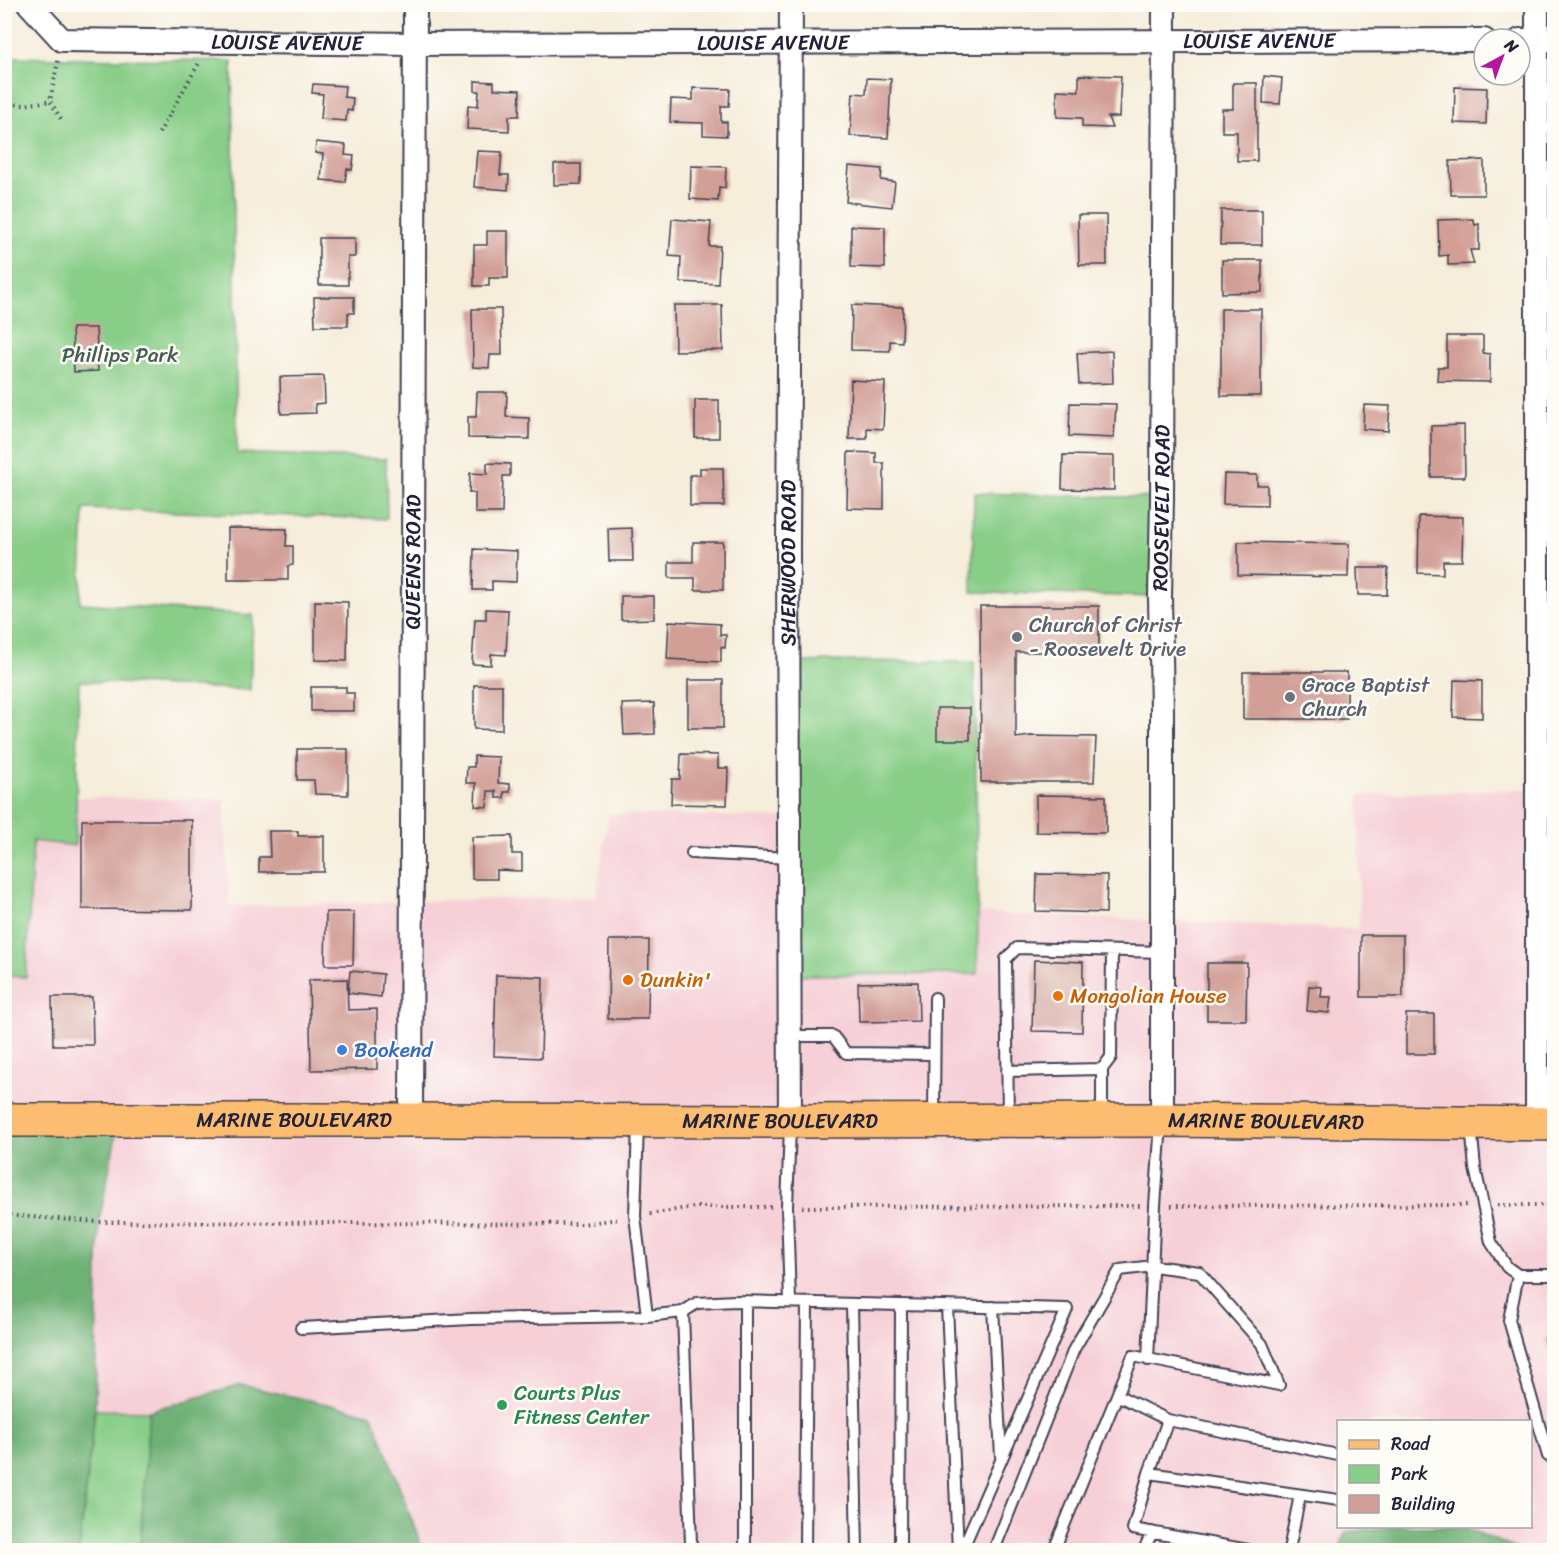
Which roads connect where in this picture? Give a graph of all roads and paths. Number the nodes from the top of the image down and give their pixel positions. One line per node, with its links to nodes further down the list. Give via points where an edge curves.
1 (29, 4): 6 (street)
2 (415, 4): 12 (street, QUEENS ROAD)
3 (791, 4): 11 (street, SHERWOOD ROAD)
4 (1164, 4): 9 (street, ROOSEVELT ROAD)
5 (1537, 4): 8 (street)
6 (62, 40): 10 (street, LOUISE AVENUE); 13 (path)
7 (1472, 40): 9 (street, LOUISE AVENUE)
8 (1537, 40): 17 (street)
9 (1163, 41): 11 (street, LOUISE AVENUE); 22 (street, ROOSEVELT ROAD)
10 (211, 42): 12 (street, LOUISE AVENUE); 16 (path)
11 (790, 42): 12 (street, LOUISE AVENUE); 19 (street, SHERWOOD ROAD)
12 (415, 44): 30 (street, QUEENS ROAD)
13 (50, 101): 14 (path); 15 (path)
14 (4, 103)
15 (63, 122)
16 (159, 134)
17 (1545, 800): 20 (street)
18 (692, 853): 19 (lane)
19 (790, 858): 25 (street, SHERWOOD ROAD)
20 (1546, 915): 24 (street)
21 (1112, 951): 22 (lane); 27 (lane, via 1111,1057); 28 (lane, via 1017,948 1006,959)
22 (1162, 952): 34 (street, ROOSEVELT ROAD)
23 (935, 998): 26 (lane)
24 (1546, 999): 38 (street)
25 (790, 1036): 26 (lane, via 833,1036 846,1053); 35 (street, SHERWOOD ROAD)
26 (934, 1054): 36 (lane)
27 (1101, 1070): 28 (lane); 33 (lane)
28 (1007, 1071): 32 (lane)
29 (4, 1120): 30 (main road, MARINE BOULEVARD)
30 (411, 1120): 31 (main road, MARINE BOULEVARD)
31 (638, 1120): 35 (main road, MARINE BOULEVARD); 50 (lane, via 635,1216)
32 (1008, 1120): 33 (main road, MARINE BOULEVARD); 36 (main road, MARINE BOULEVARD)
33 (1102, 1120): 34 (main road, MARINE BOULEVARD)
34 (1162, 1120): 37 (main road, MARINE BOULEVARD); 39 (lane)
35 (790, 1121): 36 (main road, MARINE BOULEVARD); 43 (lane)
36 (933, 1121)
37 (1471, 1123): 38 (main road, MARINE BOULEVARD); 40 (lane, via 1475,1168 1491,1242 1507,1267)
38 (1546, 1124)
39 (1154, 1266): 52 (lane); 52 (lane, via 1199,1272 1262,1344 1279,1385); 68 (lane, via 1119,1270 1074,1349)
40 (1518, 1275): 41 (lane); 56 (lane, via 1509,1320)
41 (1554, 1275)
42 (745, 1301): 43 (lane); 49 (lane, via 697,1303); 63 (lane)
43 (790, 1302): 44 (lane)
44 (807, 1303): 45 (lane); 64 (lane)
45 (852, 1304): 46 (lane); 65 (lane)
46 (901, 1305): 47 (lane); 66 (lane)
47 (947, 1306): 48 (lane); 67 (lane)
48 (993, 1307): 57 (lane); 57 (lane, via 1066,1309)
49 (683, 1312): 50 (lane); 62 (lane, via 691,1544)
50 (647, 1316): 51 (lane, via 471,1318)
51 (301, 1328)
52 (1148, 1360): 53 (lane, via 1132,1356)
53 (1117, 1395): 54 (lane); 69 (lane)
54 (1168, 1420): 55 (lane); 58 (lane)
55 (1337, 1455)
56 (1548, 1456)
57 (1001, 1460): 67 (lane)
58 (1149, 1473): 59 (lane); 61 (lane, via 1132,1529)
59 (1300, 1495): 60 (lane); 72 (lane)
60 (1337, 1500)
61 (1152, 1532): 70 (lane); 71 (lane)
62 (688, 1551)
63 (745, 1551)
64 (805, 1551)
65 (857, 1551)
66 (900, 1551)
67 (960, 1551)
68 (994, 1551)
69 (1054, 1551)
70 (1144, 1551)
71 (1248, 1551)
72 (1289, 1551)

